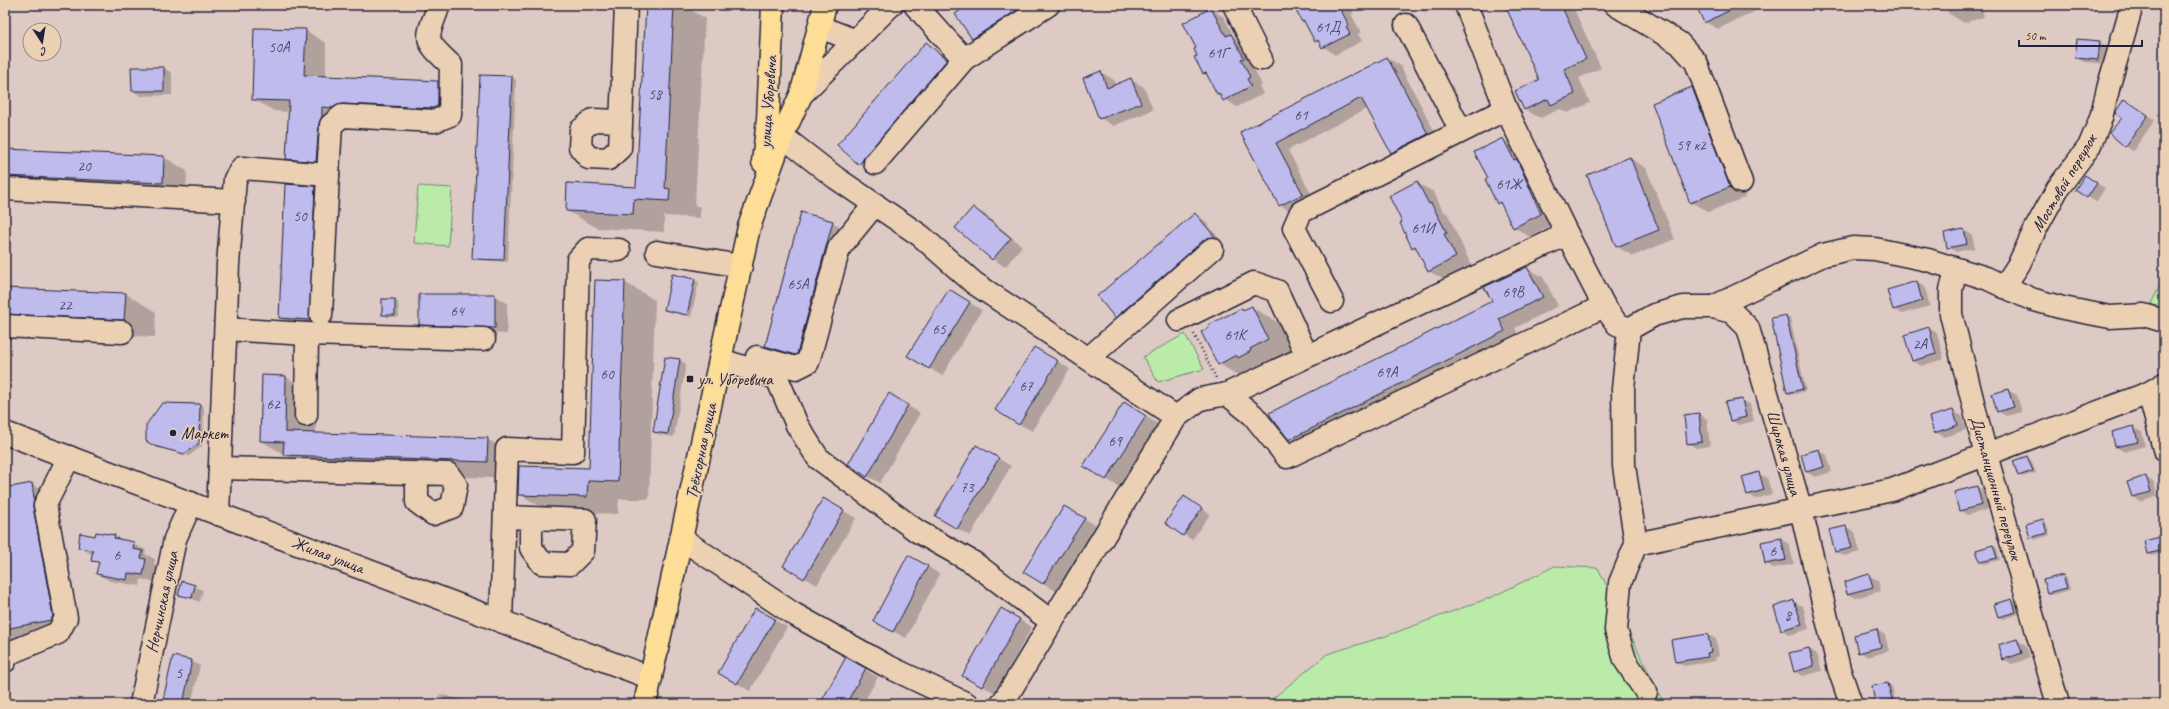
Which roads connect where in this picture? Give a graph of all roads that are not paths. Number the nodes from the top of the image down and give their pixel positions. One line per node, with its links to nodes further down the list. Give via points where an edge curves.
1 (439, 5): 23 (street, via 428,35 432,47 451,65 450,115 435,121 342,116 331,125)
2 (626, 5): 19 (street)
3 (773, 5): 26 (main road, улица Уборевича, via 768,120)
4 (825, 5): 13 (main road, улица Уборевича)
5 (892, 5): 14 (street)
6 (915, 5): 15 (street)
7 (1048, 5): 15 (street)
8 (1234, 5): 16 (street)
9 (1466, 5): 18 (street)
10 (1616, 5): 24 (street, via 1679,43 1696,62)
11 (2132, 5): 35 (street, Мостовой переулок, via 2101,118 2089,147 2058,188 2034,230 2019,264)
12 (1406, 25): 20 (street)
13 (820, 27): 14 (street); 17 (main road, улица Уборевича)
14 (856, 41): 17 (street)
15 (964, 59): 22 (street)
16 (1261, 59)
17 (801, 95): 21 (main road, улица Уборевича)
18 (1506, 109): 20 (street); 29 (street)
19 (621, 121)
20 (1460, 131): 36 (street, via 1301,212 1294,228)
21 (782, 136): 26 (main road, улица Уборевича); 28 (street, via 836,178)
22 (875, 163)
23 (328, 175): 27 (street, via 242,168 235,180); 39 (street)
24 (1741, 182)
25 (5, 190): 27 (street)
26 (758, 198): 33 (main road, Трёхгорная улица)
27 (234, 201): 43 (street)
28 (875, 204): 48 (street, via 838,248 808,362 796,368); 50 (street, via 921,236 974,283)
29 (1567, 234): 37 (street); 49 (street)
30 (1212, 249): 50 (street)
31 (619, 250): 64 (street, via 588,249 578,260 573,452 507,448)
32 (657, 252): 33 (street)
33 (741, 266): 48 (main road, Трёхгорная улица)
34 (1956, 270): 35 (street, via 1986,278); 38 (street, via 1928,260 1853,248 1823,255); 57 (street, Дистанционный переулок, via 1951,290 1951,314)
35 (2004, 287): 41 (street, via 2031,299 2102,316 2144,315)
36 (1332, 301)
37 (1604, 306): 44 (street, via 1617,324); 52 (street, via 1287,457 1253,415)
38 (1713, 307): 44 (street, Широкая улица, via 1683,307 1654,315); 62 (street, Широкая улица, via 1732,312 1748,328)
39 (321, 315)
40 (1182, 318): 49 (street, via 1254,283 1277,291)
41 (2164, 321)
42 (5, 326): 45 (street)
43 (226, 329): 46 (street); 59 (street)
44 (1629, 329): 67 (street, via 1623,389 1624,466)
45 (122, 332)
46 (306, 334): 47 (street); 53 (street)
47 (484, 339)
48 (722, 354): 66 (main road, Трёхгорная улица); 69 (street, via 778,378 798,425 818,458 918,531 974,563)
49 (1307, 356): 52 (street)
50 (1088, 358): 54 (street)
51 (2157, 389): 56 (street); 57 (street)
52 (1226, 394): 54 (street, via 1200,399)
53 (306, 414)
54 (1176, 417): 69 (street)
55 (5, 433): 58 (street, Жилая улица)
56 (2164, 449)
57 (1986, 455): 62 (street, via 1892,490); 78 (street, Дистанционный переулок)
58 (69, 457): 61 (street, Жилая улица); 70 (street, via 45,505 66,618 58,633 7,654)
59 (220, 468): 60 (street); 63 (street)
60 (417, 474)
61 (191, 503): 63 (street, Жилая улица); 73 (street, Нерчинская улица, via 175,539)
62 (1801, 510): 67 (street); 77 (street, Широкая улица, via 1839,669)
63 (218, 514): 68 (street, Жилая улица)
64 (505, 517): 65 (street); 68 (street)
65 (531, 518)
66 (682, 539): 71 (main road, Трёхгорная улица); 75 (street, via 792,613 885,665)
67 (1636, 544): 72 (street, via 1620,583 1616,630 1625,660)
68 (501, 621): 71 (street, Жилая улица)
69 (1052, 622): 76 (street)
70 (5, 661)
71 (651, 678): 74 (main road, Трёхгорная улица)
72 (1646, 692)
73 (141, 704)
74 (645, 704)
75 (967, 704)
76 (1002, 704)
77 (1851, 704)
78 (2058, 704)

